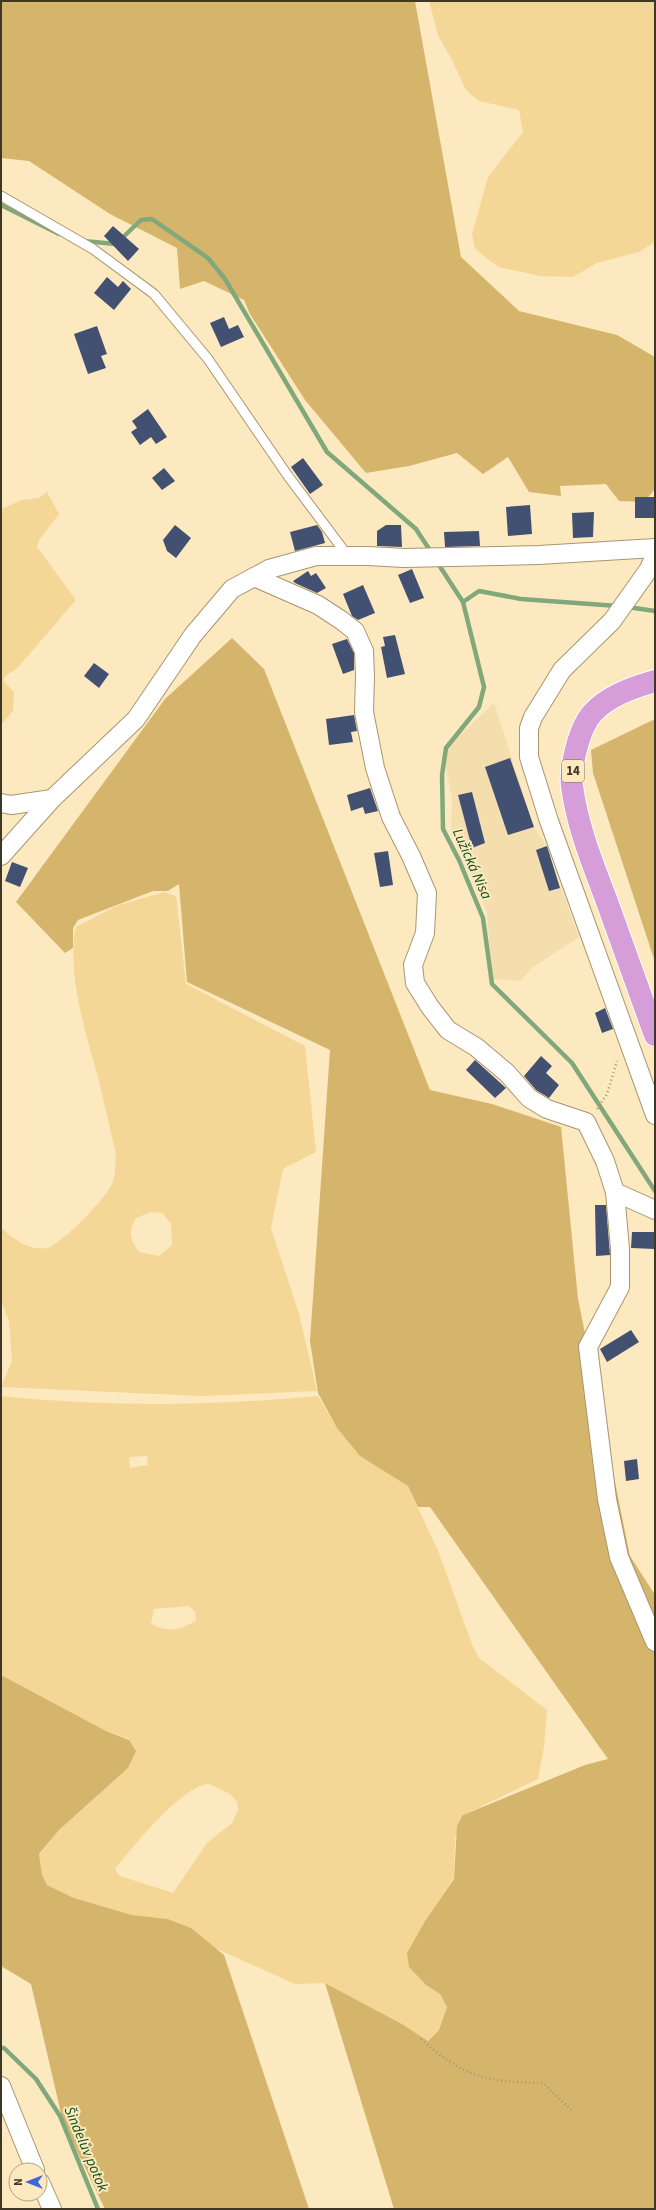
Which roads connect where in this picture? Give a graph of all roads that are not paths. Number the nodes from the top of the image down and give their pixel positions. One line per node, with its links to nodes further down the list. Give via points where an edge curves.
1 (1, 196): 3 (lane, via 93,249 154,294 208,359 288,476)
2 (655, 548): 3 (street, via 420,558)
3 (348, 556): 5 (street, via 316,556 269,569)
4 (655, 556): 11 (street, via 612,621 562,670 529,728 529,757 548,821)
5 (254, 577): 7 (street, via 232,589 198,629 136,720); 12 (street, via 318,605 341,620 355,631 364,651 364,712 375,768 391,817 427,893 425,933 414,965 415,983 448,1030 481,1052 507,1074 529,1098 547,1109 586,1122 605,1161)
6 (655, 681): 10 (main road, 14, via 610,699 588,718 579,738 572,784 587,849)
7 (52, 799): 8 (street); 9 (street)
8 (1, 804)
9 (1, 856)
10 (655, 1035)
11 (655, 1115)
12 (615, 1192): 13 (street); 14 (street, via 620,1287 588,1348 607,1499 619,1557)
13 (655, 1210)
14 (655, 1642)
15 (1, 2086): 16 (street)
16 (32, 2162)

